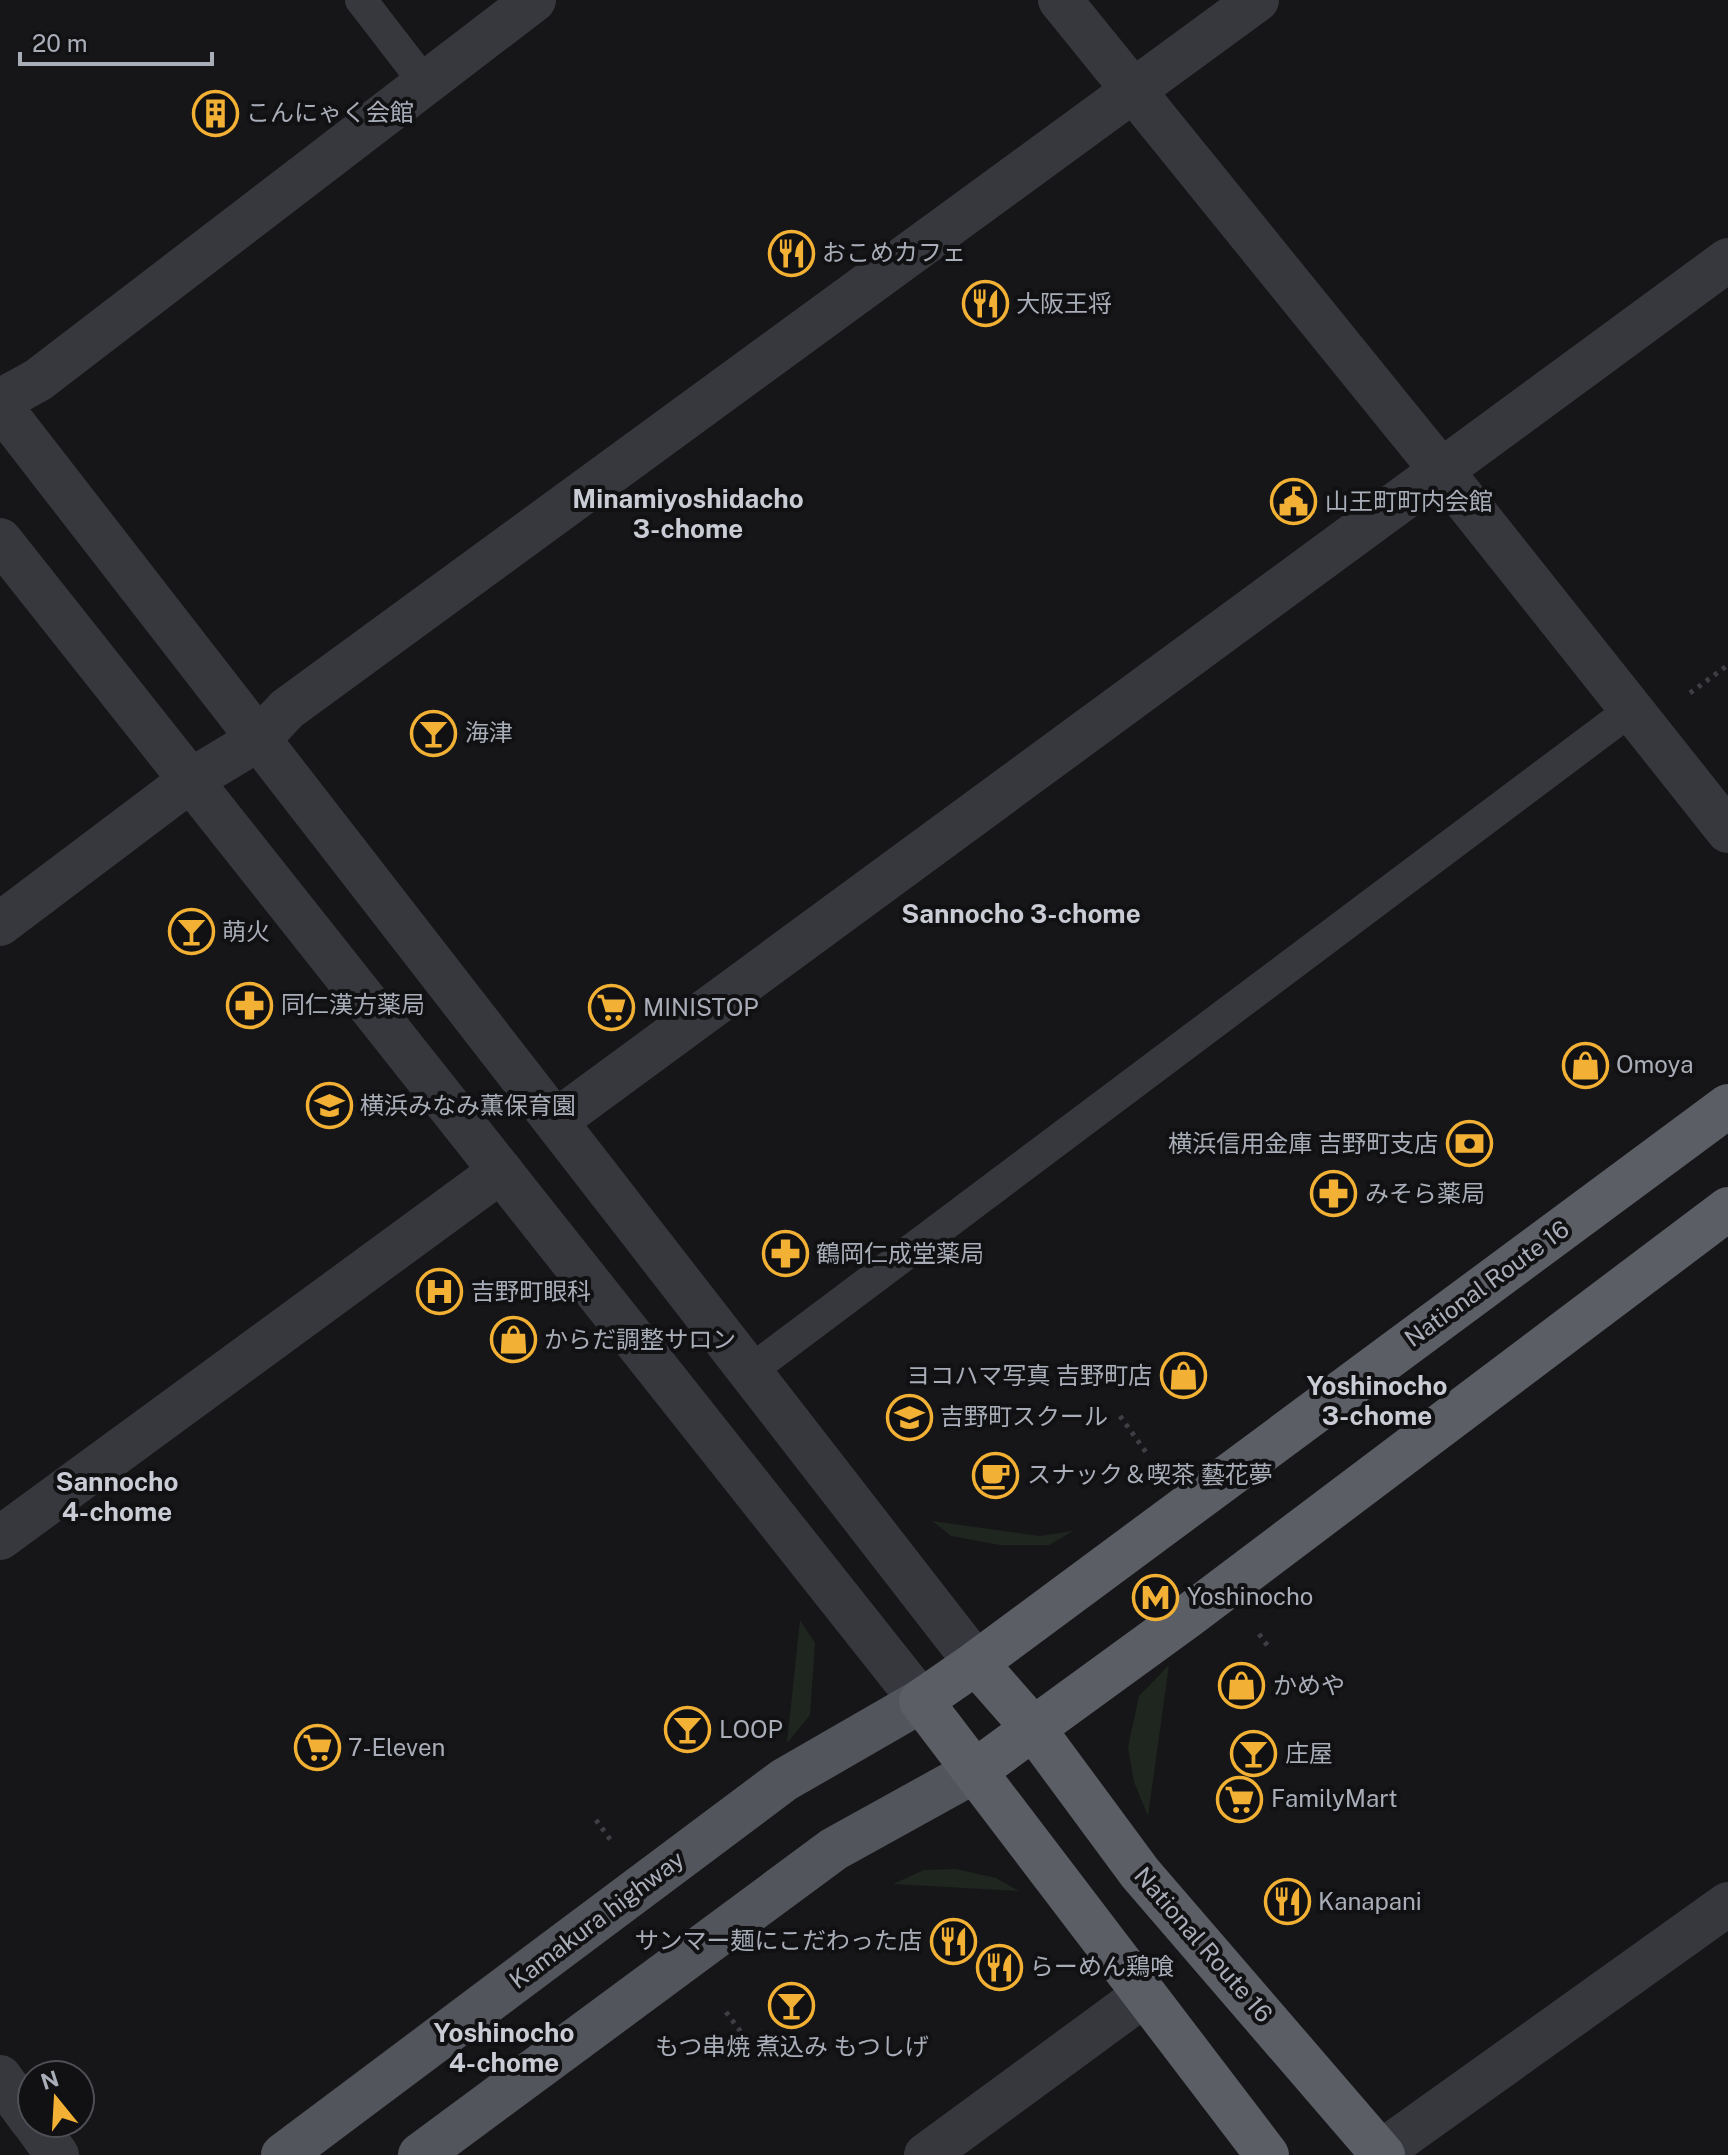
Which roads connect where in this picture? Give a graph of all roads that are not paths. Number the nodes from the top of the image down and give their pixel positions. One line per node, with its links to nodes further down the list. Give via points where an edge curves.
1 (361, 0): 5 (lane)
2 (534, 0): 5 (street)
3 (1060, 0): 6 (street)
4 (1257, 0): 6 (street)
5 (425, 83): 8 (street)
6 (1134, 91): 9 (street); 12 (street, via 287,709)
7 (1728, 260): 9 (street)
8 (0, 404): 12 (street)
9 (1441, 470): 11 (street); 17 (street)
10 (0, 540): 13 (street)
11 (1632, 709): 14 (street); 20 (lane)
12 (259, 739): 13 (street); 17 (street)
13 (191, 780): 15 (street); 18 (street)
14 (1728, 831)
15 (0, 924)
16 (1728, 1106): 22 (highway, National Route 16)
17 (556, 1121): 20 (street)
18 (501, 1171): 21 (street); 23 (street)
19 (1728, 1209): 24 (highway)
20 (750, 1371): 22 (street)
21 (0, 1538)
22 (976, 1663): 23 (highway, National Route 16); 24 (highway, National Route 16)
23 (921, 1701): 25 (highway); 31 (main road, Kamakura highway, via 784,1780)
24 (1033, 1728): 25 (highway); 30 (highway, National Route 16, via 1140,1873)
25 (975, 1771): 27 (highway); 32 (main road, via 834,1849)
26 (1728, 1904): 30 (street)
27 (1144, 1995): 33 (street); 34 (highway)
28 (0, 2077): 29 (street)
29 (16, 2099)
30 (1382, 2153)
31 (283, 2155)
32 (420, 2155)
33 (926, 2155)
34 (1267, 2155)

